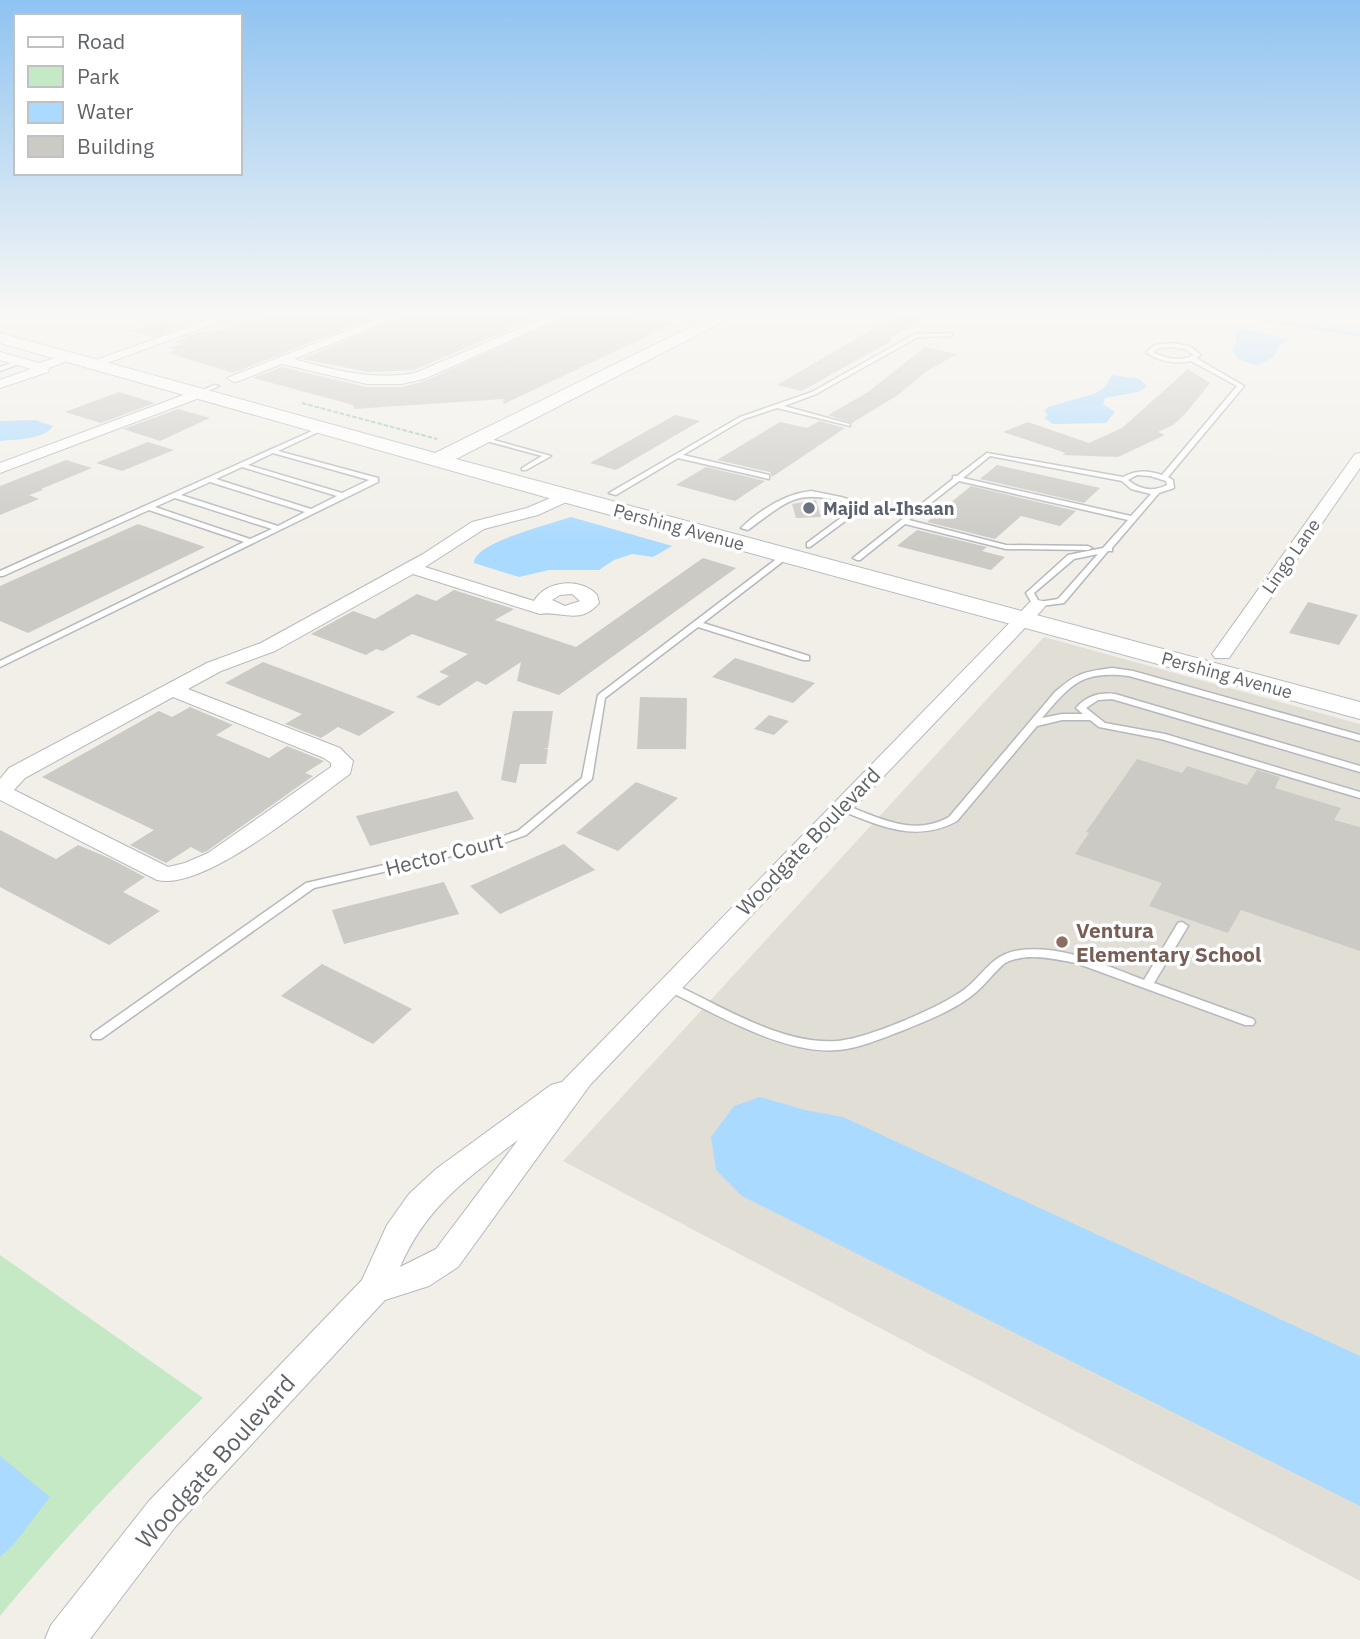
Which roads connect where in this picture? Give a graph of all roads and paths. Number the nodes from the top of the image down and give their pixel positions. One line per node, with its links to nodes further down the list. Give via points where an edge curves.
1 (181, 389): 7 (street, Pershing Avenue)
2 (208, 389): 7 (lane)
3 (249, 389): 15 (street, Pershing Avenue)
4 (578, 389): 12 (street)
5 (820, 389): 9 (lane)
6 (1238, 389): 23 (lane)
7 (197, 394): 11 (street, Pershing Avenue); 13 (street)
8 (299, 402): 15 (path)
9 (778, 405): 10 (lane); 17 (lane, via 742,418)
10 (848, 425)
11 (323, 428): 14 (lane); 15 (street, Pershing Avenue)
12 (481, 438): 15 (street); 21 (lane, via 548,456)
13 (66, 444): 16 (street); 20 (street)
14 (272, 451): 19 (lane); 31 (lane, via 374,480)
15 (446, 451): 21 (street, Pershing Avenue); 29 (street, Pershing Avenue)
16 (0, 454)
17 (677, 456): 22 (lane); 28 (lane)
18 (1360, 457): 49 (street, Lingo Lane)
19 (242, 465): 25 (lane); 31 (lane)
20 (0, 468)
21 (524, 469): 28 (street, Pershing Avenue)
22 (766, 477)
23 (1164, 477): 26 (lane, via 1136,473); 27 (lane, via 1171,486)
24 (956, 478): 26 (lane, via 985,455 995,454); 34 (lane); 35 (lane)
25 (209, 479): 30 (lane); 33 (lane)
26 (1124, 480): 27 (lane, via 1135,488)
27 (1157, 491): 34 (lane)
28 (612, 493): 38 (street, Pershing Avenue)
29 (557, 494): 36 (street); 42 (street, Pershing Avenue)
30 (174, 495): 32 (lane); 37 (lane)
31 (343, 496): 33 (lane)
32 (148, 507): 39 (lane); 45 (lane)
33 (312, 512): 37 (lane)
34 (1133, 519): 41 (lane)
35 (903, 521): 41 (lane, via 1006,547); 43 (lane)
36 (478, 526): 44 (street)
37 (278, 528): 39 (lane)
38 (745, 528): 40 (street, Pershing Avenue); 40 (lane, via 789,496 802,492 863,505)
39 (251, 542): 51 (lane)
40 (810, 545): 43 (street, Pershing Avenue)
41 (1109, 549): 47 (lane, via 1061,601); 47 (lane, via 1071,557 1030,593)
42 (786, 556): 47 (street, Pershing Avenue); 48 (lane, Hector Court)
43 (858, 558): 47 (street, Pershing Avenue)
44 (411, 568): 46 (street, via 540,609); 52 (street, via 268,647 214,667)
45 (0, 574)
46 (545, 605)
47 (1030, 612): 49 (street, Pershing Avenue); 54 (street, Pershing Avenue); 60 (street, Woodgate Boulevard)
48 (697, 624): 50 (lane); 65 (lane, Hector Court, via 601,697 587,779 522,833 310,885)
49 (1222, 654): 53 (street, Pershing Avenue)
50 (806, 658)
51 (3, 660)
52 (173, 690): 52 (street, via 17,773 1,792 165,875 192,869 243,842 342,769 342,761 332,753)
53 (1360, 691)
54 (1360, 711)
55 (1090, 717): 56 (lane); 58 (lane, via 1081,708 1085,703 1112,696); 59 (lane, via 1102,725 1162,736)
56 (1035, 723): 57 (lane, via 1071,683 1087,674 1112,671); 60 (lane, via 943,826 910,830)
57 (1360, 738)
58 (1360, 769)
59 (1360, 795)
60 (841, 807): 63 (street, Woodgate Boulevard)
61 (1182, 926): 62 (lane)
62 (1147, 985): 63 (lane, via 1078,960 1014,955 1000,960 955,1000 876,1037 838,1046 787,1040); 64 (lane)
63 (668, 986): 66 (street, Woodgate Boulevard)
64 (1249, 1023)
65 (97, 1035)
66 (580, 1078): 67 (street, Woodgate Boulevard, via 447,1177 420,1203 398,1234); 67 (street, Woodgate Boulevard, via 447,1258 417,1276)
67 (374, 1289): 68 (street, Woodgate Boulevard, via 162,1514)
68 (65, 1639)

